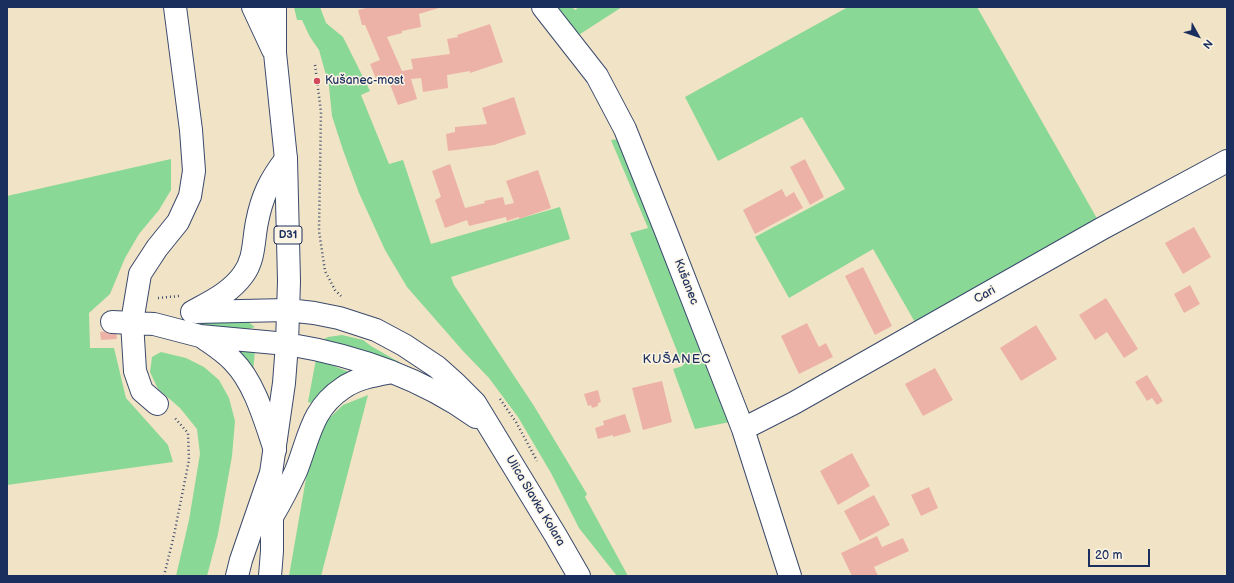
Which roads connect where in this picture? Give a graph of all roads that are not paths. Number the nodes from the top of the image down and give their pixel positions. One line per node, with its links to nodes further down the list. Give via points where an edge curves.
1 (175, 7): 10 (main road, via 191,130 194,171 190,196 178,222 140,274)
2 (252, 7): 5 (main road, D31)
3 (275, 7): 5 (main road, D31)
4 (544, 7): 17 (main road, Kušanec, via 597,76 625,129)
5 (274, 53): 6 (main road, D31)
6 (286, 159): 8 (main road, D31); 9 (main road, via 272,178 262,200 253,252 244,274 222,295)
7 (1227, 161): 17 (main road, Cari)
8 (288, 310): 9 (main road, Ulica Slavka Kolara); 13 (main road, D31); 16 (main road, Ulica Slavka Kolara, via 339,318 376,330 404,345 437,367 456,384 475,404)
9 (192, 312): 11 (main road)
10 (122, 322): 11 (main road); 15 (main road, via 142,391)
11 (154, 324): 12 (main road)
12 (200, 336): 13 (main road, Ulica Slavka Kolara); 18 (main road, via 225,353 243,373 263,414)
13 (287, 344): 14 (main road, Ulica Slavka Kolara, via 357,360); 18 (main road, D31)
14 (392, 372): 16 (main road, Ulica Slavka Kolara, via 459,405); 20 (main road, via 368,377 344,387 328,399 316,416 296,470)
15 (157, 404)
16 (489, 426): 23 (main road, Ulica Slavka Kolara)
17 (743, 429): 24 (main road, Kušanec)
18 (275, 450): 19 (main road, D31)
19 (271, 473): 20 (main road, D31); 21 (main road, D31)
20 (273, 515): 22 (main road, D31)
21 (237, 576)
22 (270, 576)
23 (579, 576)
24 (790, 576)

